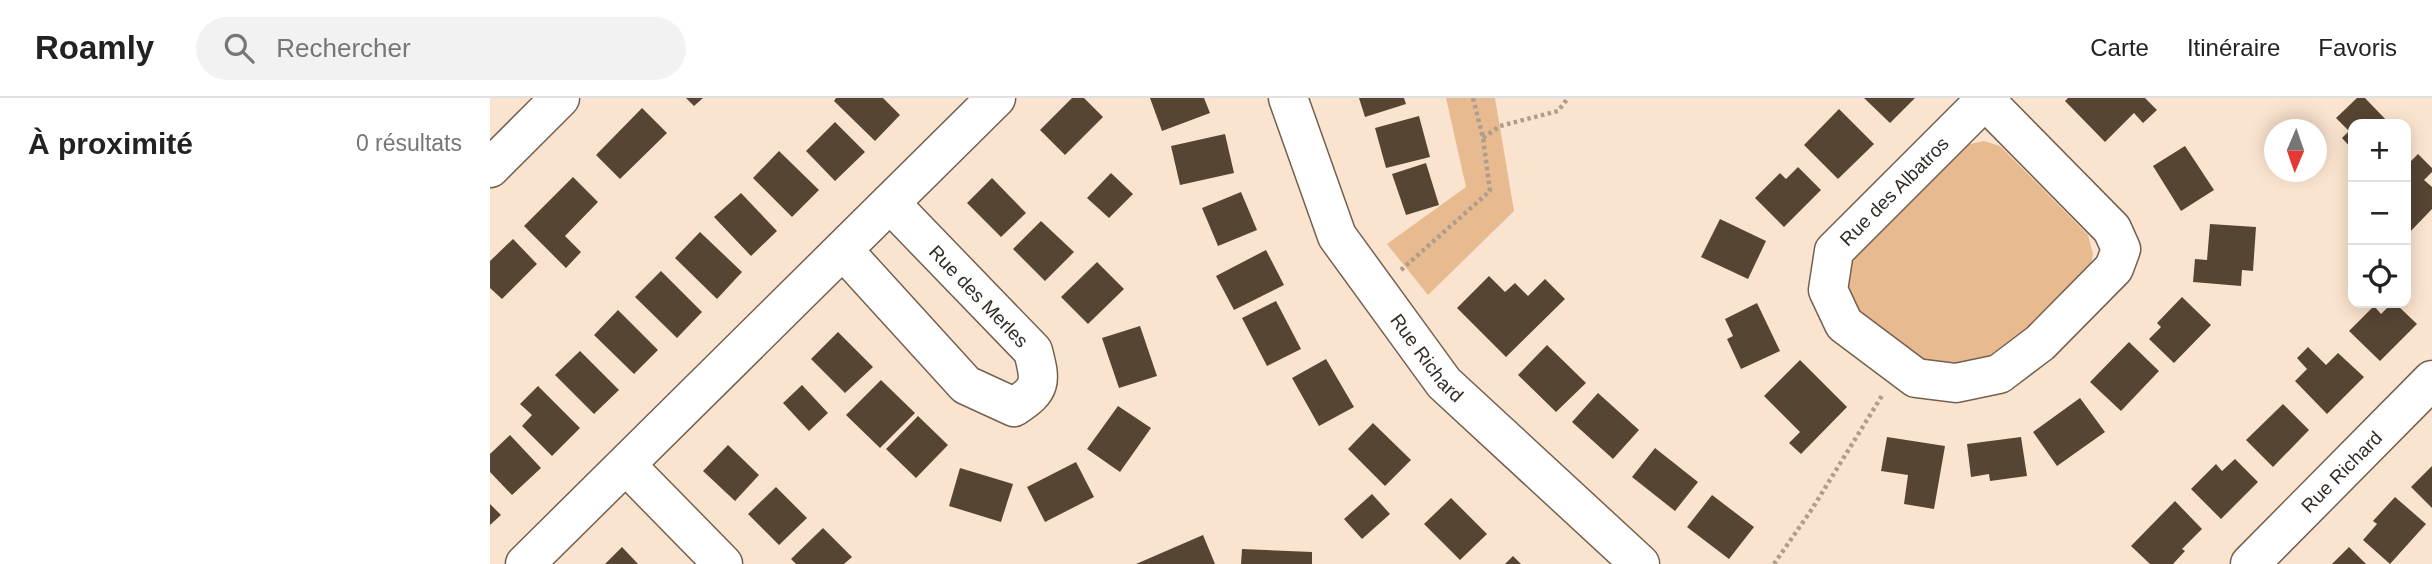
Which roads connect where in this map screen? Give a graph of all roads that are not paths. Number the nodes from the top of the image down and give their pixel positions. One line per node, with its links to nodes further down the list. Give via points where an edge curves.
1 (560, 98): 5 (street)
2 (996, 98): 6 (street)
3 (1288, 98): 12 (street, Rue Richard, via 1336,236 1444,383)
4 (1985, 99): 4 (street, Rue des Albatros, via 2112,229 2121,249 2115,268 2040,343 1998,374 1956,383 1916,378 1844,324 1828,290 1834,251)
5 (490, 167)
6 (890, 203): 7 (street); 7 (street, Rue des Merles, via 1033,351 1040,376 1031,396 1014,407 966,385)
7 (843, 250): 9 (street)
8 (2432, 380): 13 (street, Rue Richard)
9 (626, 465): 10 (street); 11 (street)
10 (525, 564)
11 (723, 564)
12 (1640, 564)
13 (2249, 564)

